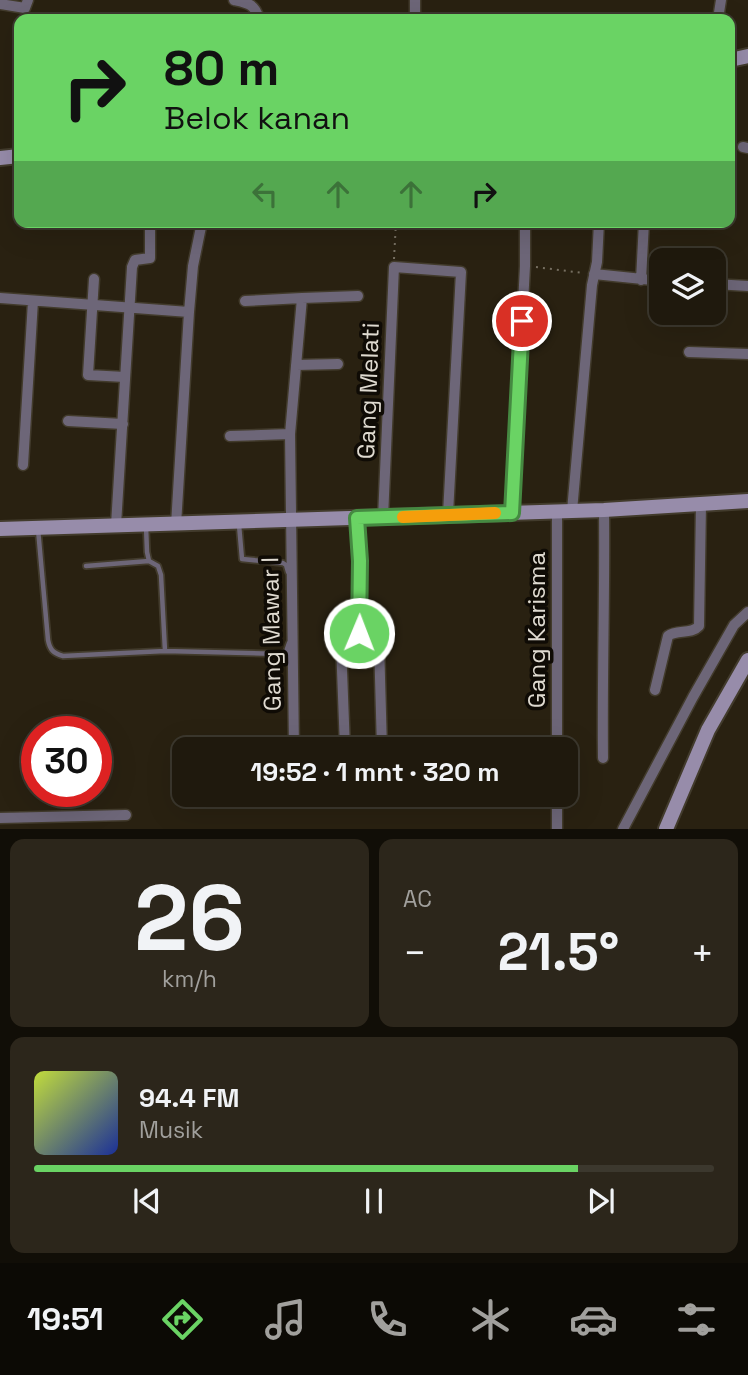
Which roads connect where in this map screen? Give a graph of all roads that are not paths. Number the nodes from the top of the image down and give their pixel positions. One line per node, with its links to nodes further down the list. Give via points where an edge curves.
1 (28, 0): 3 (street, via 25,8)
2 (234, 0): 4 (street, via 251,4)
3 (0, 4)
4 (258, 14)
5 (150, 228): 22 (street, via 150,258 132,262)
6 (201, 228): 23 (street)
7 (525, 228): 39 (street)
8 (598, 228): 10 (street)
9 (643, 228): 12 (street)
10 (594, 274): 12 (street); 38 (street)
11 (94, 279): 21 (street)
12 (641, 279): 13 (street)
13 (649, 280)
14 (726, 285): 15 (street)
15 (748, 286)
16 (359, 296): 17 (street)
17 (302, 298): 20 (street); 27 (street, Gang Mawar I)
18 (0, 299): 19 (street)
19 (33, 301): 21 (street); 33 (street)
20 (245, 301)
21 (92, 306): 22 (street); 28 (street, via 89,375)
22 (130, 307): 23 (street); 28 (street)
23 (189, 312): 47 (street)
24 (689, 352): 25 (street)
25 (748, 354)
26 (338, 364): 27 (street)
27 (296, 365): 31 (street, Gang Mawar I)
28 (125, 377): 30 (street)
29 (68, 421): 30 (street)
30 (123, 424): 45 (street)
31 (290, 434): 32 (street); 43 (street, Gang Mawar I)
32 (230, 436)
33 (23, 465)
34 (748, 501): 35 (main road)
35 (701, 504): 36 (main road); 56 (street, via 699,626 668,636)
36 (604, 510): 38 (main road); 61 (street)
37 (557, 511): 38 (main road); 39 (main road); 60 (street, Gang Karisma)
38 (572, 511)
39 (512, 513): 40 (main road)
40 (448, 514): 42 (main road); 42 (street, Gang Melati, via 461,272 394,267)
41 (357, 518): 42 (main road); 43 (main road); 53 (street)
42 (383, 518)
43 (290, 519): 44 (main road); 57 (street, Gang Mawar I)
44 (238, 521): 47 (main road); 54 (lane, via 242,559 283,563 287,568 289,647 286,652)
45 (116, 525): 46 (main road); 48 (main road)
46 (146, 525): 47 (main road); 50 (lane)
47 (176, 525)
48 (38, 528): 49 (main road); 54 (lane, via 50,650 63,656)
49 (0, 529)
50 (149, 561): 51 (lane); 54 (lane, via 158,566 161,575)
51 (86, 566)
52 (748, 612): 70 (street, via 734,625 693,696)
53 (359, 633): 58 (street, via 341,644); 59 (street, via 379,642)
54 (165, 652)
55 (748, 660): 71 (main road, via 708,730)
56 (655, 690)
57 (294, 737)
58 (345, 737)
59 (382, 737)
60 (557, 737)
61 (603, 758)
62 (557, 807): 69 (street)
63 (126, 815): 65 (street)
64 (52, 816): 65 (street); 66 (street); 67 (street)
65 (86, 817): 68 (street)
66 (0, 818)
67 (50, 829)
68 (86, 829)
69 (557, 829)
70 (623, 829)
71 (666, 829)

